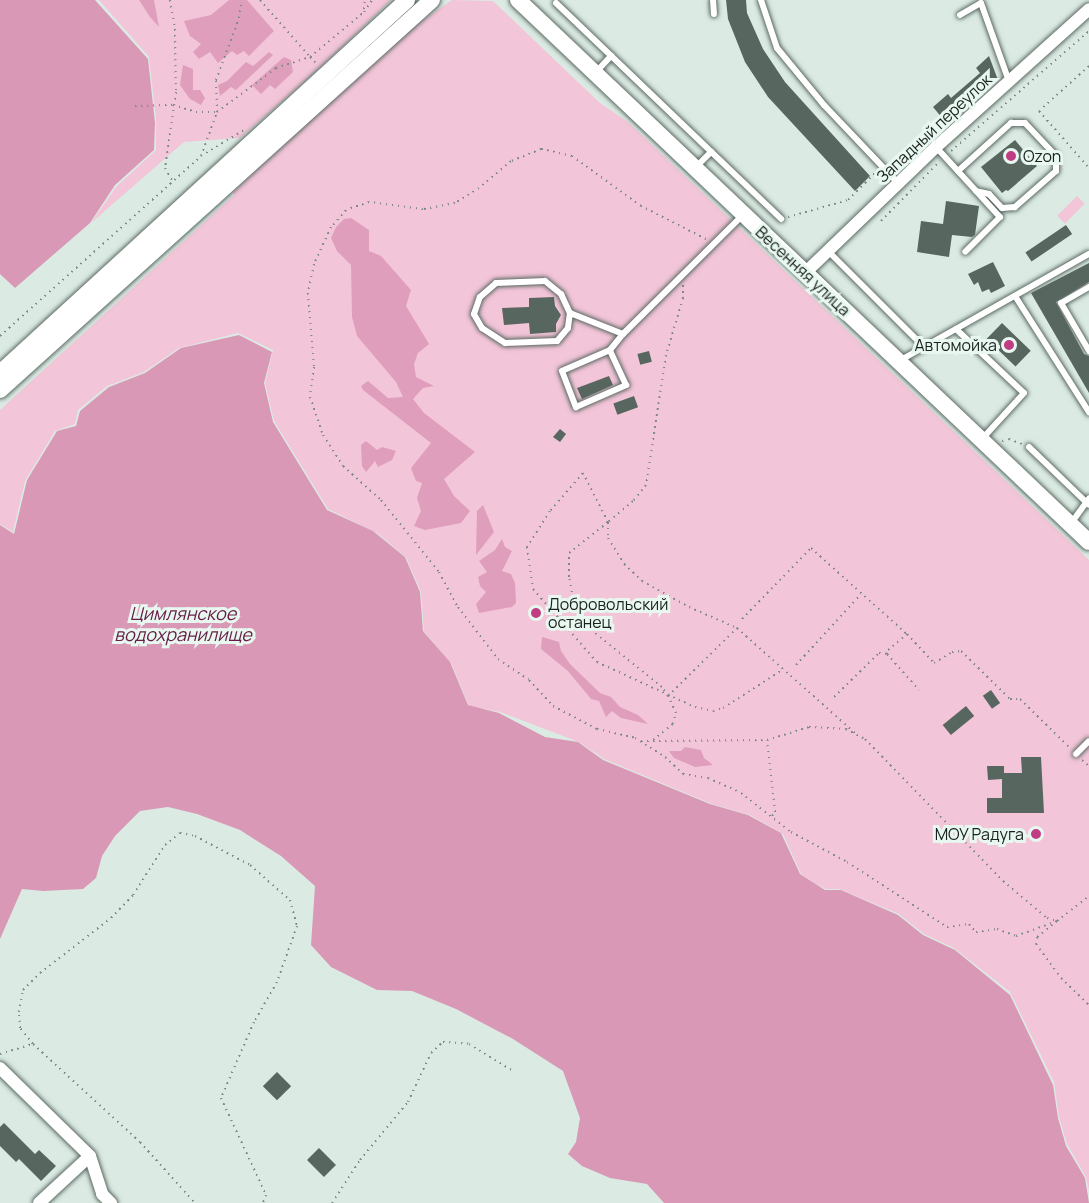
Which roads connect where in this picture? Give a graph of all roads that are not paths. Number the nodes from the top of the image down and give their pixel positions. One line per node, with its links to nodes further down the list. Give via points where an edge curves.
1 (407, 0): 35 (main road)
2 (432, 0): 36 (main road)
3 (518, 0): 12 (main road, Весенняя улица)
4 (713, 0): 9 (lane)
5 (761, 0): 18 (lane, via 777,48 824,105)
6 (980, 2): 10 (lane); 13 (lane)
7 (556, 3): 11 (lane)
8 (1089, 9): 13 (street, Западный переулок)
9 (714, 14)
10 (960, 15)
11 (612, 56): 12 (lane); 14 (lane)
12 (594, 74): 16 (main road, Весенняя улица)
13 (1009, 81): 15 (street, Западный переулок)
14 (711, 152): 16 (lane); 21 (lane)
15 (941, 152): 17 (lane); 18 (street, Западный переулок)
16 (695, 169): 20 (main road, Весенняя улица)
17 (958, 171): 19 (lane); 19 (lane, via 1011,123 1025,123 1056,156 1056,171 1016,207 1002,208 989,194)
18 (898, 183): 22 (street, Западный переулок)
19 (976, 190): 23 (lane, via 1000,217)
20 (743, 214): 25 (main road, Весенняя улица); 30 (lane)
21 (781, 219)
22 (827, 250): 25 (street, Западный переулок); 31 (lane)
23 (965, 252)
24 (1089, 254): 27 (lane)
25 (805, 273): 34 (main road, Весенняя улица)
26 (1089, 288): 33 (lane, via 1061,303)
27 (1015, 296): 29 (lane); 37 (lane)
28 (570, 313): 28 (lane, via 568,328 557,341 505,343 482,328 474,314 480,297 496,283 545,281 561,294); 30 (lane)
29 (956, 329): 31 (lane); 38 (lane, via 1024,393)
30 (623, 333): 32 (lane)
31 (924, 347): 34 (lane)
32 (610, 350): 32 (lane, via 562,371 576,408 626,385)
33 (1089, 351)
34 (898, 362): 38 (main road, Весенняя улица)
35 (0, 373)
36 (0, 390)
37 (1089, 412)
38 (985, 443): 41 (main road, Весенняя улица)
39 (1029, 447): 40 (lane)
40 (1088, 502): 41 (lane)
41 (1070, 524): 42 (main road, Весенняя улица)
42 (1089, 542)
43 (1089, 741): 44 (lane)
44 (1076, 754)
45 (0, 1068): 46 (street)
46 (90, 1156): 47 (street); 48 (street, via 102,1194)
47 (39, 1203)
48 (111, 1203)

